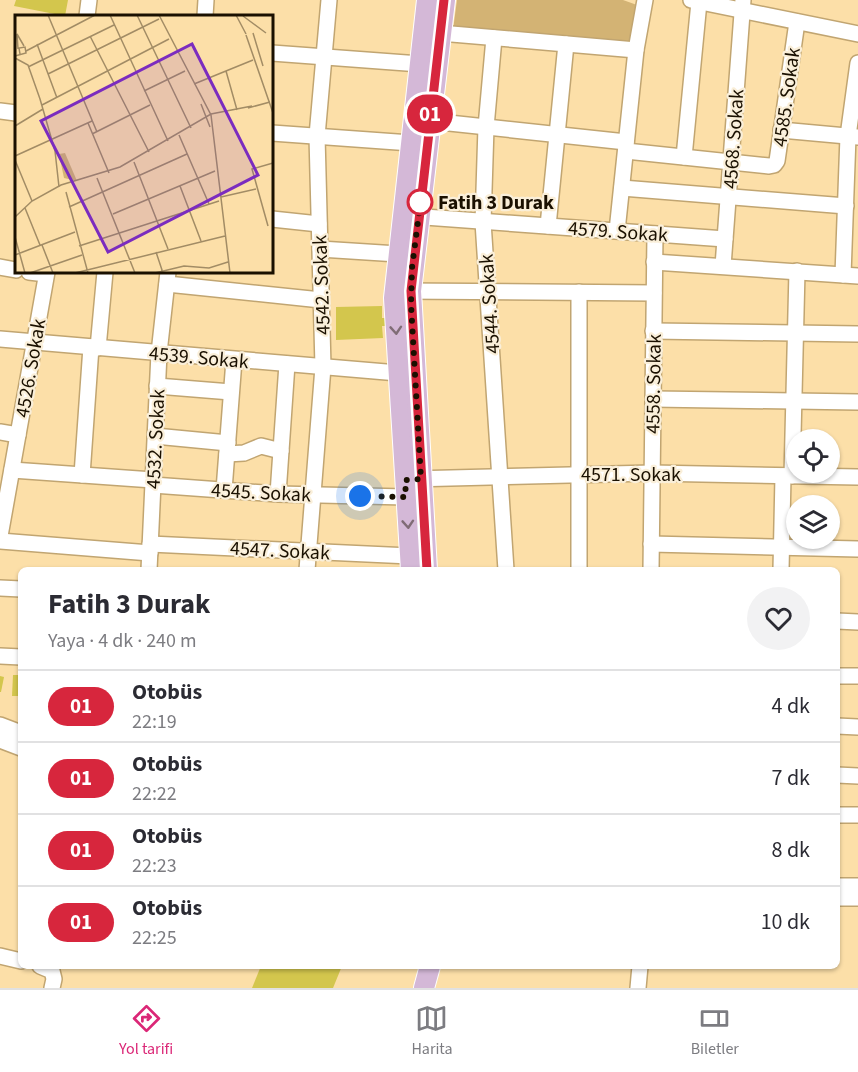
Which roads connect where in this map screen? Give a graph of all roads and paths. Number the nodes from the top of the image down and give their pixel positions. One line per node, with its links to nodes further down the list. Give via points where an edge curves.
1 (89, 0): 9 (street)
2 (206, 0): 10 (street)
3 (329, 0): 18 (street, 4542. Sokak)
4 (428, 0): 20 (main road)
5 (444, 0): 12 (main road)
6 (645, 0): 16 (street)
7 (695, 1): 8 (street); 30 (street)
8 (742, 6): 11 (street); 31 (street, 4568. Sokak)
9 (87, 15)
10 (205, 15)
11 (797, 22): 13 (street); 23 (street, 4585. Sokak)
12 (440, 33): 14 (street); 21 (main road)
13 (858, 34)
14 (494, 38): 15 (street); 22 (street, 4544. Sokak)
15 (566, 44): 16 (street); 25 (street)
16 (636, 50): 29 (street)
17 (273, 53): 18 (street)
18 (323, 57): 20 (street); 26 (street, 4542. Sokak)
19 (858, 63): 27 (street)
20 (420, 64): 21 (main road)
21 (422, 120): 22 (street, 4585. Sokak); 28 (main road); 34 (main road)
22 (486, 127): 25 (street, 4585. Sokak); 37 (street, 4544. Sokak)
23 (781, 130): 27 (street); 31 (street, 4585. Sokak, via 774,165)
24 (273, 133): 26 (street)
25 (557, 135): 29 (street, 4585. Sokak); 39 (street)
26 (317, 136): 28 (street); 38 (street, 4542. Sokak)
27 (853, 136): 35 (street)
28 (411, 143): 34 (main road)
29 (626, 146): 30 (street, 4585. Sokak); 32 (street)
30 (684, 157): 31 (street, 4585. Sokak)
31 (731, 162): 33 (street, 4568. Sokak)
32 (622, 188): 33 (street); 40 (street)
33 (728, 196): 35 (street); 42 (street, 4568. Sokak)
34 (410, 216): 37 (street, 4579. Sokak); 44 (main road); 54 (main road)
35 (850, 216): 52 (street)
36 (273, 219): 38 (street)
37 (483, 222): 39 (street, 4579. Sokak); 55 (street, 4544. Sokak)
38 (319, 224): 43 (street, 4542. Sokak)
39 (548, 226): 40 (street, 4579. Sokak)
40 (617, 231): 41 (street, 4579. Sokak)
41 (655, 234): 42 (street, 4579. Sokak); 45 (street, 4558. Sokak)
42 (725, 239): 46 (street, 4568. Sokak)
43 (320, 249): 44 (street); 58 (street, 4542. Sokak)
44 (398, 254): 54 (main road)
45 (654, 262): 46 (street, 4579. Sokak); 57 (street, 4558. Sokak)
46 (723, 266): 49 (street, 4579. Sokak)
47 (0, 267): 48 (street)
48 (15, 270)
49 (796, 271): 52 (street, 4579. Sokak); 60 (street)
50 (46, 273): 63 (street, 4526. Sokak)
51 (105, 273): 64 (street)
52 (851, 275)
53 (167, 278): 58 (street); 65 (street, 4532. Sokak)
54 (403, 291): 55 (street); 69 (main road, one-way to 69); 91 (main road)
55 (488, 291): 56 (street); 85 (street, 4544. Sokak)
56 (579, 292): 57 (street); 83 (street)
57 (654, 293): 59 (street, 4558. Sokak)
58 (321, 300): 68 (street, 4542. Sokak)
59 (653, 331): 60 (street); 72 (street, 4558. Sokak)
60 (795, 333): 61 (street); 73 (street)
61 (858, 333)
62 (0, 339): 63 (street, 4539. Sokak)
63 (34, 342): 64 (street, 4539. Sokak); 77 (street, 4526. Sokak)
64 (95, 348): 65 (street, 4539. Sokak); 84 (street)
65 (159, 353): 66 (street, 4539. Sokak); 70 (street, 4532. Sokak)
66 (234, 360): 67 (street, 4539. Sokak); 71 (street)
67 (287, 364): 68 (street, 4539. Sokak); 80 (street)
68 (323, 368): 69 (street, 4539. Sokak); 94 (street, 4542. Sokak)
69 (398, 373): 91 (main road)
70 (157, 386): 71 (street); 78 (street, 4532. Sokak)
71 (231, 392): 79 (street)
72 (653, 399): 73 (street); 82 (street, 4558. Sokak)
73 (794, 401): 74 (street); 75 (street)
74 (858, 402)
75 (792, 429)
76 (0, 432): 77 (street)
77 (18, 435): 81 (street, 4526. Sokak)
78 (155, 436): 79 (street); 89 (street, 4532. Sokak)
79 (227, 448): 80 (street, via 244,453 261,446); 92 (street)
80 (281, 451): 93 (street)
81 (12, 470): 84 (street, 4545. Sokak); 95 (street, 4526. Sokak)
82 (652, 472): 83 (street, 4571. Sokak); 86 (street, 4571. Sokak); 97 (street, 4558. Sokak)
83 (579, 474): 85 (street, 4571. Sokak); 107 (street)
84 (82, 475): 89 (street, 4545. Sokak)
85 (500, 475): 91 (street, 4571. Sokak); 106 (street, 4544. Sokak)
86 (786, 476)
87 (840, 477): 88 (street, 4571. Sokak)
88 (858, 477)
89 (153, 483): 92 (street, 4545. Sokak); 99 (street, 4532. Sokak)
90 (787, 483): 98 (street)
91 (411, 485): 94 (street, 4545. Sokak); 102 (main road, one-way to 102); 105 (main road)
92 (224, 490): 93 (street, 4545. Sokak)
93 (279, 494): 94 (street, 4545. Sokak)
94 (313, 495): 101 (street, 4542. Sokak)
95 (0, 536)
96 (0, 541): 99 (street, 4547. Sokak)
97 (651, 544): 98 (street); 108 (street, 4558. Sokak)
98 (782, 547): 100 (street); 109 (street)
99 (150, 548): 101 (street, 4547. Sokak); 103 (street, 4532. Sokak)
100 (858, 549)
101 (308, 552): 102 (street, 4547. Sokak); 104 (street, 4542. Sokak)
102 (410, 563)
103 (149, 567)
104 (307, 567)
105 (426, 567)
106 (506, 567)
107 (579, 567)
108 (651, 567)
109 (781, 567)
110 (0, 588): 111 (street)
111 (18, 589)
112 (840, 621): 113 (street)
113 (858, 622)
114 (0, 656): 115 (street)
115 (18, 657)
116 (840, 676): 117 (street)
117 (858, 676)
118 (0, 725): 121 (street)
119 (840, 726): 120 (street)
120 (858, 727)
121 (18, 732)
122 (0, 740): 123 (street)
123 (18, 747)
124 (840, 775): 125 (street)
125 (858, 776)
126 (840, 815): 127 (street)
127 (858, 815)
128 (840, 886): 129 (street)
129 (858, 886)
130 (840, 898): 131 (street)
131 (858, 898)
132 (0, 956): 133 (street)
133 (18, 960)
134 (47, 969): 138 (street, via 52,971)
135 (416, 969): 139 (main road)
136 (429, 969): 140 (main road)
137 (640, 969): 141 (street)
138 (52, 988)
139 (411, 988)
140 (423, 988)
141 (638, 988)

